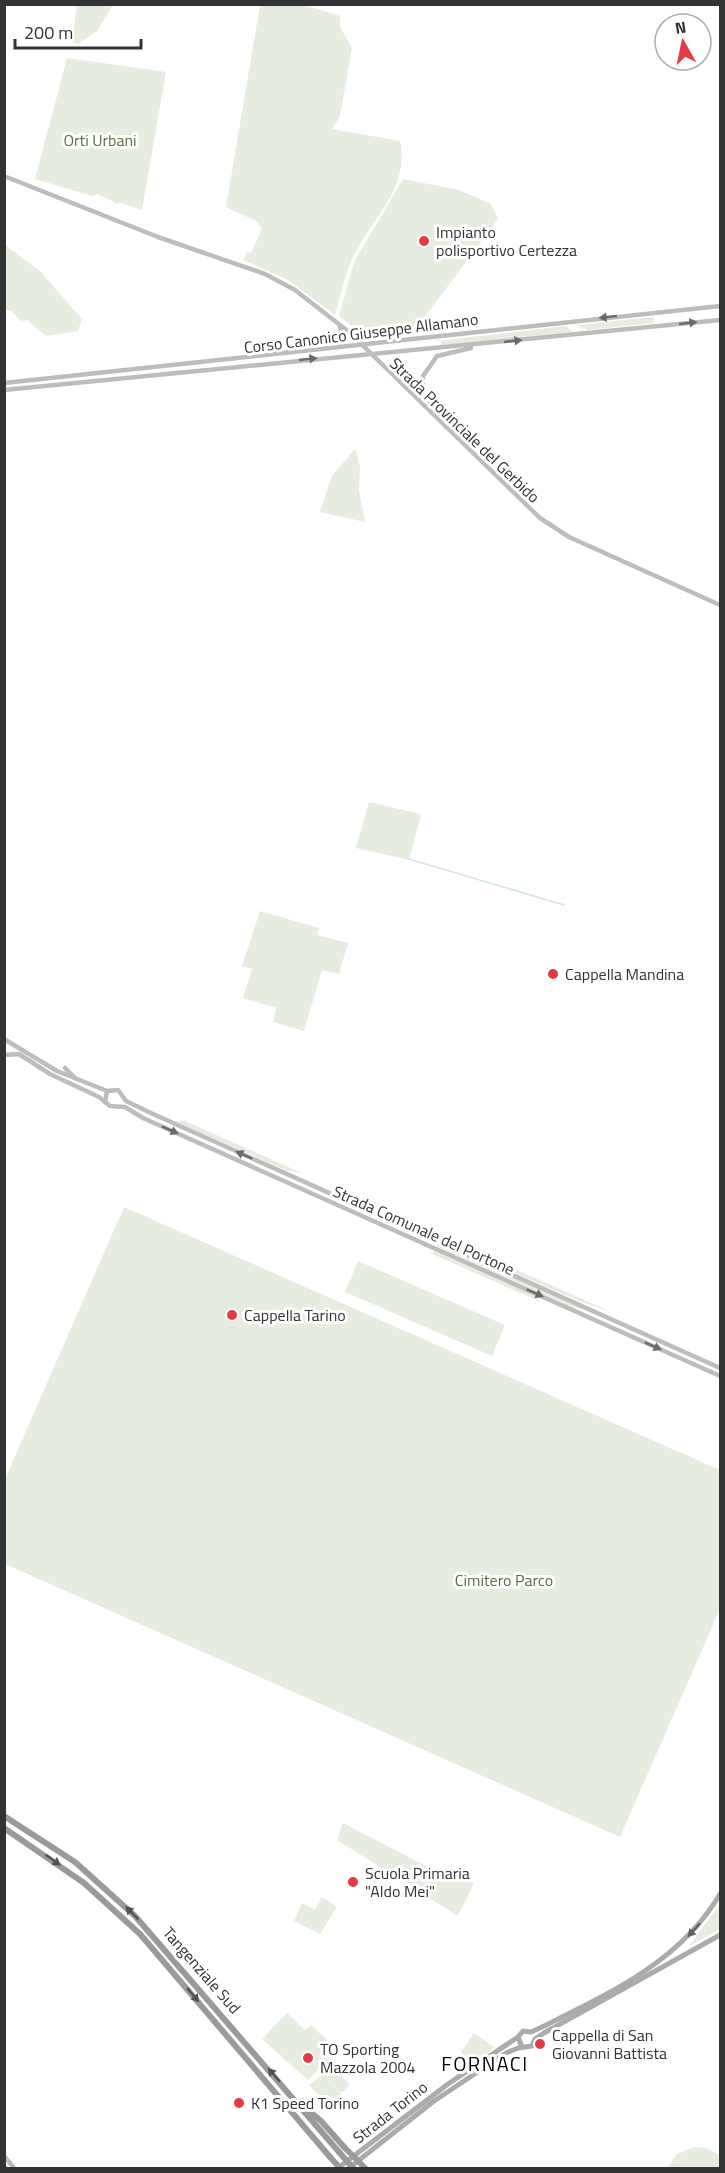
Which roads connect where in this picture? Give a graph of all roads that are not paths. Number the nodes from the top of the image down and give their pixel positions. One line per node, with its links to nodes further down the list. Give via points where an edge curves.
1 (4, 176): 4 (street, Strada Provinciale del Gerbido, via 272,277)
2 (720, 306): 6 (street, Corso Canonico Giuseppe Allamano, one-way to 6)
3 (720, 320): 7 (street, Corso Canonico Giuseppe Allamano, one-way to 3)
4 (339, 324): 5 (street, via 343,336); 6 (street, Strada Provinciale del Gerbido)
5 (339, 344)
6 (360, 345): 8 (street, Strada Provinciale del Gerbido); 9 (street, Corso Canonico Giuseppe Allamano)
7 (479, 345): 8 (street, Corso Canonico Giuseppe Allamano); 11 (street, via 437,356 425,370 424,394 444,420)
8 (370, 355): 10 (street, Corso Canonico Giuseppe Allamano, one-way to 8); 11 (street, Strada Provinciale del Gerbido)
9 (4, 383)
10 (4, 390)
11 (446, 429): 12 (street, Strada Provinciale del Gerbido, via 550,526)
12 (720, 605)
13 (6, 1041): 14 (street, Strada Comunale del Portone); 16 (street, Strada Comunale del Portone)
14 (6, 1054): 19 (street, Strada Comunale del Portone, via 19,1053)
15 (66, 1068): 16 (street)
16 (77, 1080): 17 (street, Strada Comunale del Portone)
17 (107, 1091): 18 (street, Strada Comunale del Portone, via 118,1090); 19 (street)
18 (122, 1097): 20 (street); 21 (street, Strada Comunale del Portone, one-way to 18)
19 (105, 1102): 20 (street, Strada Comunale del Portone)
20 (117, 1106): 22 (street, Strada Comunale del Portone, one-way to 22)
21 (720, 1368)
22 (720, 1376)
23 (4, 1816): 31 (highway, Tangenziale Sud, one-way to 23, via 129,1910 75,1862)
24 (4, 1828): 35 (highway, Tangenziale Sud, one-way to 35, bridge, via 84,1883 140,1934)
25 (720, 1894): 27 (main road, one-way to 27, via 700,1923 661,1961)
26 (720, 1935): 29 (main road)
27 (531, 2032): 28 (main road, via 523,2031); 29 (main road)
28 (518, 2037): 30 (main road); 35 (main road, Strada Torino, via 448,2084)
29 (535, 2039): 30 (main road, via 532,2046)
30 (522, 2047): 36 (main road, Strada Torino, via 506,2053 453,2088)
31 (341, 2150): 33 (highway, bridge); 36 (highway, Tangenziale Sud, bridge)
32 (4, 2156): 34 (street)
33 (365, 2168)
34 (14, 2169)
35 (339, 2169)
36 (351, 2169)

